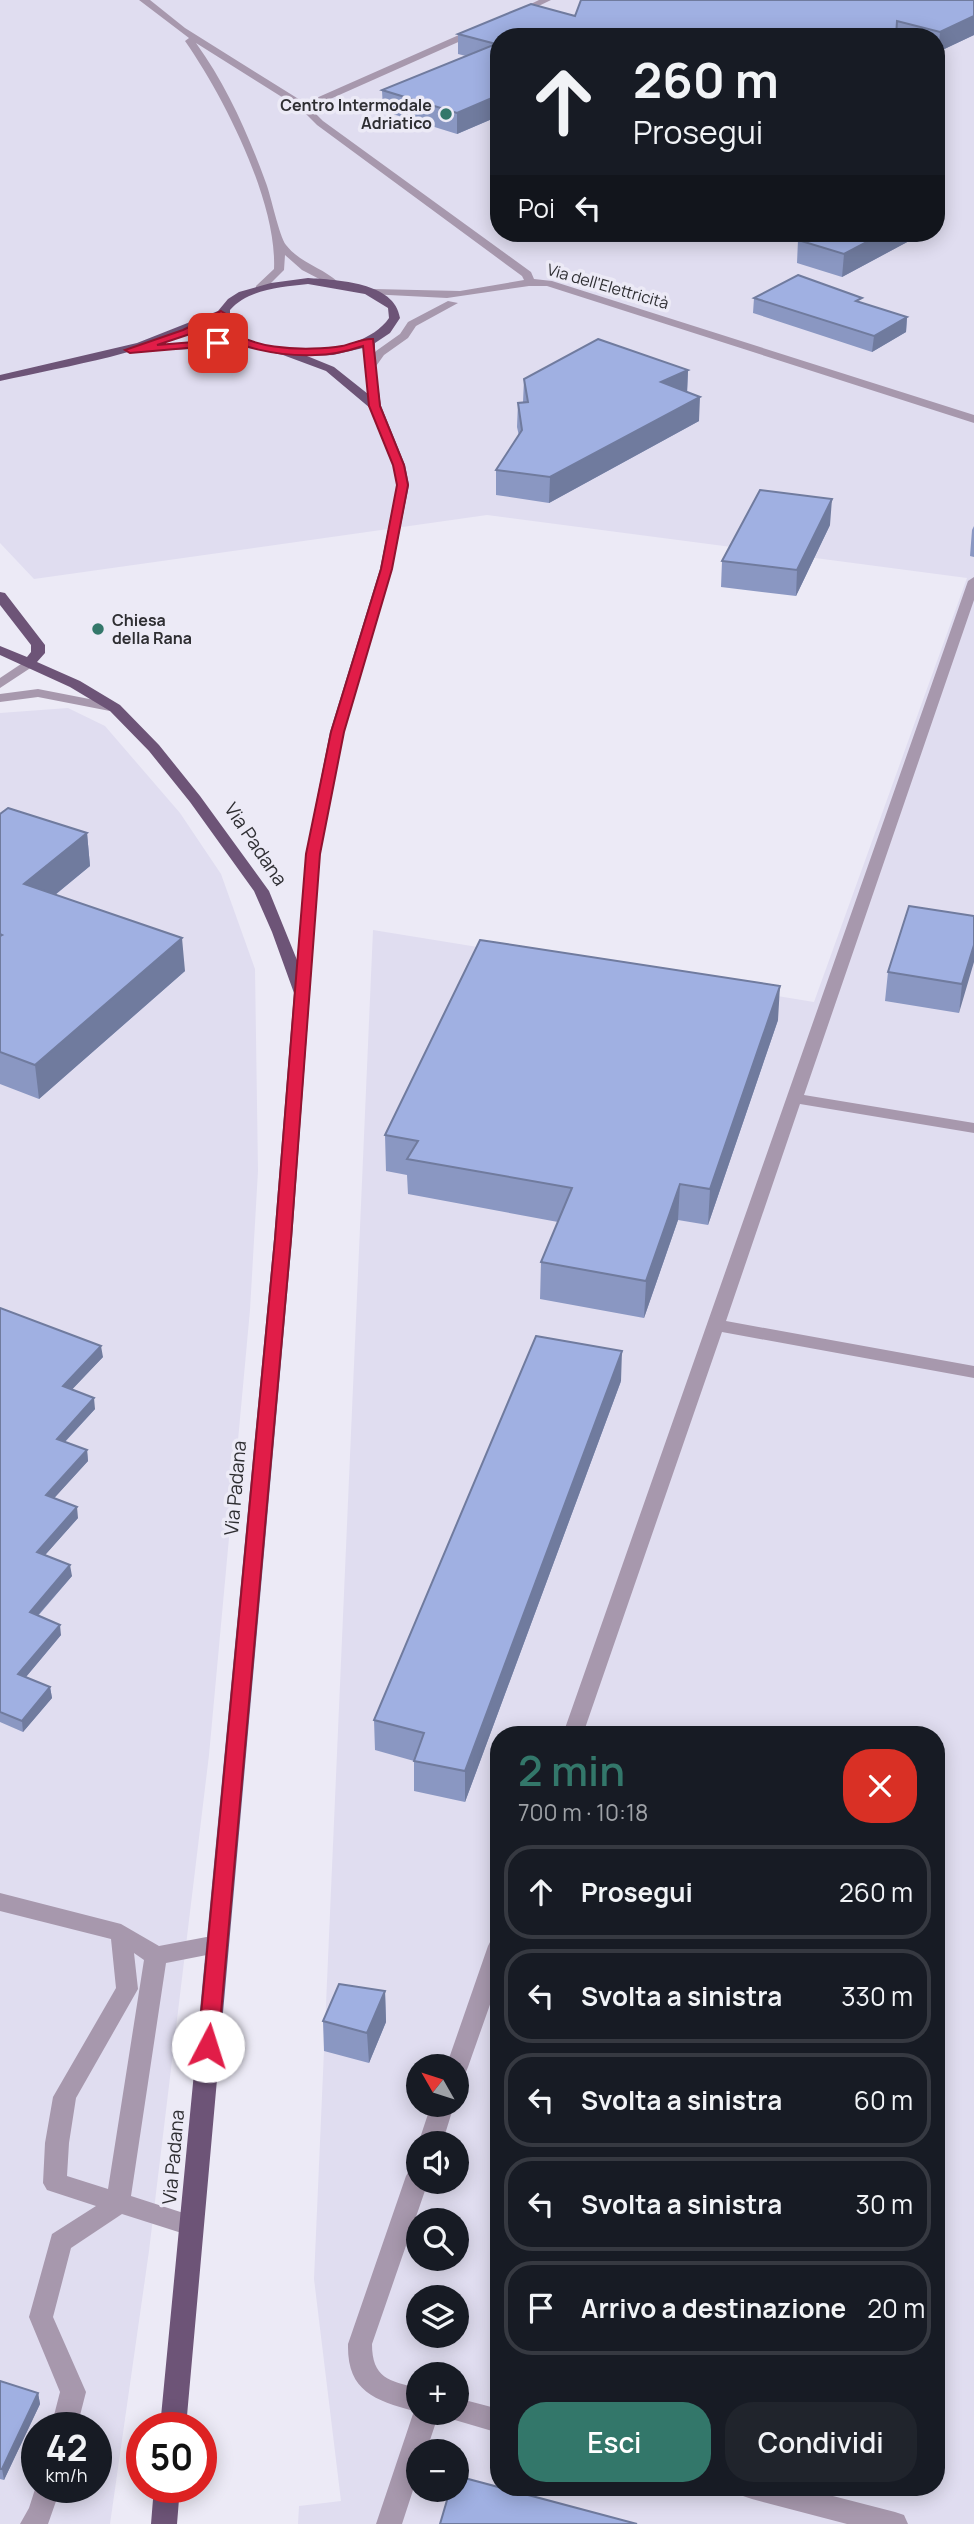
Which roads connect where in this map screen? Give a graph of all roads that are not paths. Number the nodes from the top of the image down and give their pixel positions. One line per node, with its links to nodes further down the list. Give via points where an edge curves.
1 (144, 0): 5 (street, Via dell'Elettricità)
2 (546, 0): 3 (street)
3 (499, 20)
4 (488, 26): 6 (street)
5 (182, 30): 6 (street, Via dell'Elettricità); 7 (street, via 207,62 257,171)
6 (303, 107): 9 (street, Via dell'Elettricità, via 527,274)
7 (280, 246): 8 (street, via 306,268); 10 (street, via 279,270)
8 (333, 282): 10 (main road); 11 (main road)
9 (530, 282): 12 (street); 23 (street, Via dell'Elettricità, via 604,299)
10 (260, 288): 14 (main road, via 228,304)
11 (373, 292): 12 (street); 15 (main road, via 394,311)
12 (475, 293): 13 (street)
13 (452, 303): 15 (street); 20 (street, via 412,324)
14 (221, 314): 17 (main road, via 222,326 231,336); 18 (main road, via 186,332)
15 (393, 322): 16 (main road)
16 (370, 341): 19 (main road, via 326,351); 20 (main road)
17 (249, 344): 18 (main road); 19 (main road)
18 (130, 350): 21 (main road)
19 (286, 352): 22 (main road, via 330,369)
20 (370, 367): 22 (main road)
21 (0, 377)
22 (375, 406): 31 (main road, via 403,485 386,569 323,792 313,854)
23 (974, 419)
24 (974, 581): 32 (street)
25 (2, 601): 27 (main road, via 38,645)
26 (0, 650): 27 (main road, Via Padana)
27 (30, 662): 28 (street); 30 (main road, Via Padana)
28 (0, 684)
29 (0, 698): 30 (street, via 38,694)
30 (115, 708): 31 (main road, Via Padana, via 195,799 261,891)
31 (302, 999): 39 (main road, Via Padana)
32 (794, 1098): 33 (street); 34 (street)
33 (974, 1128)
34 (716, 1325): 35 (street); 36 (street)
35 (974, 1373)
36 (576, 1726)
37 (0, 1902): 38 (street)
38 (121, 1933): 40 (street); 44 (street, via 127,1989 65,2097 55,2183)
39 (217, 1944): 40 (street); 45 (main road, Via Padana)
40 (156, 1956): 44 (street)
41 (490, 1972): 42 (street)
42 (462, 2054)
43 (412, 2194): 46 (street, via 359,2357 362,2372 373,2385)
44 (118, 2204): 45 (street); 47 (street, via 61,2242 41,2316 73,2392)
45 (191, 2225): 48 (main road, Via Padana)
46 (406, 2396)
47 (68, 2412)
48 (174, 2412)
49 (469, 2413): 50 (street)
50 (490, 2419)
51 (422, 2425): 57 (street)
52 (787, 2496): 58 (street)
53 (43, 2503): 55 (street)
54 (166, 2503): 56 (main road)
55 (33, 2524)
56 (164, 2524)
57 (389, 2524)
58 (895, 2524)

